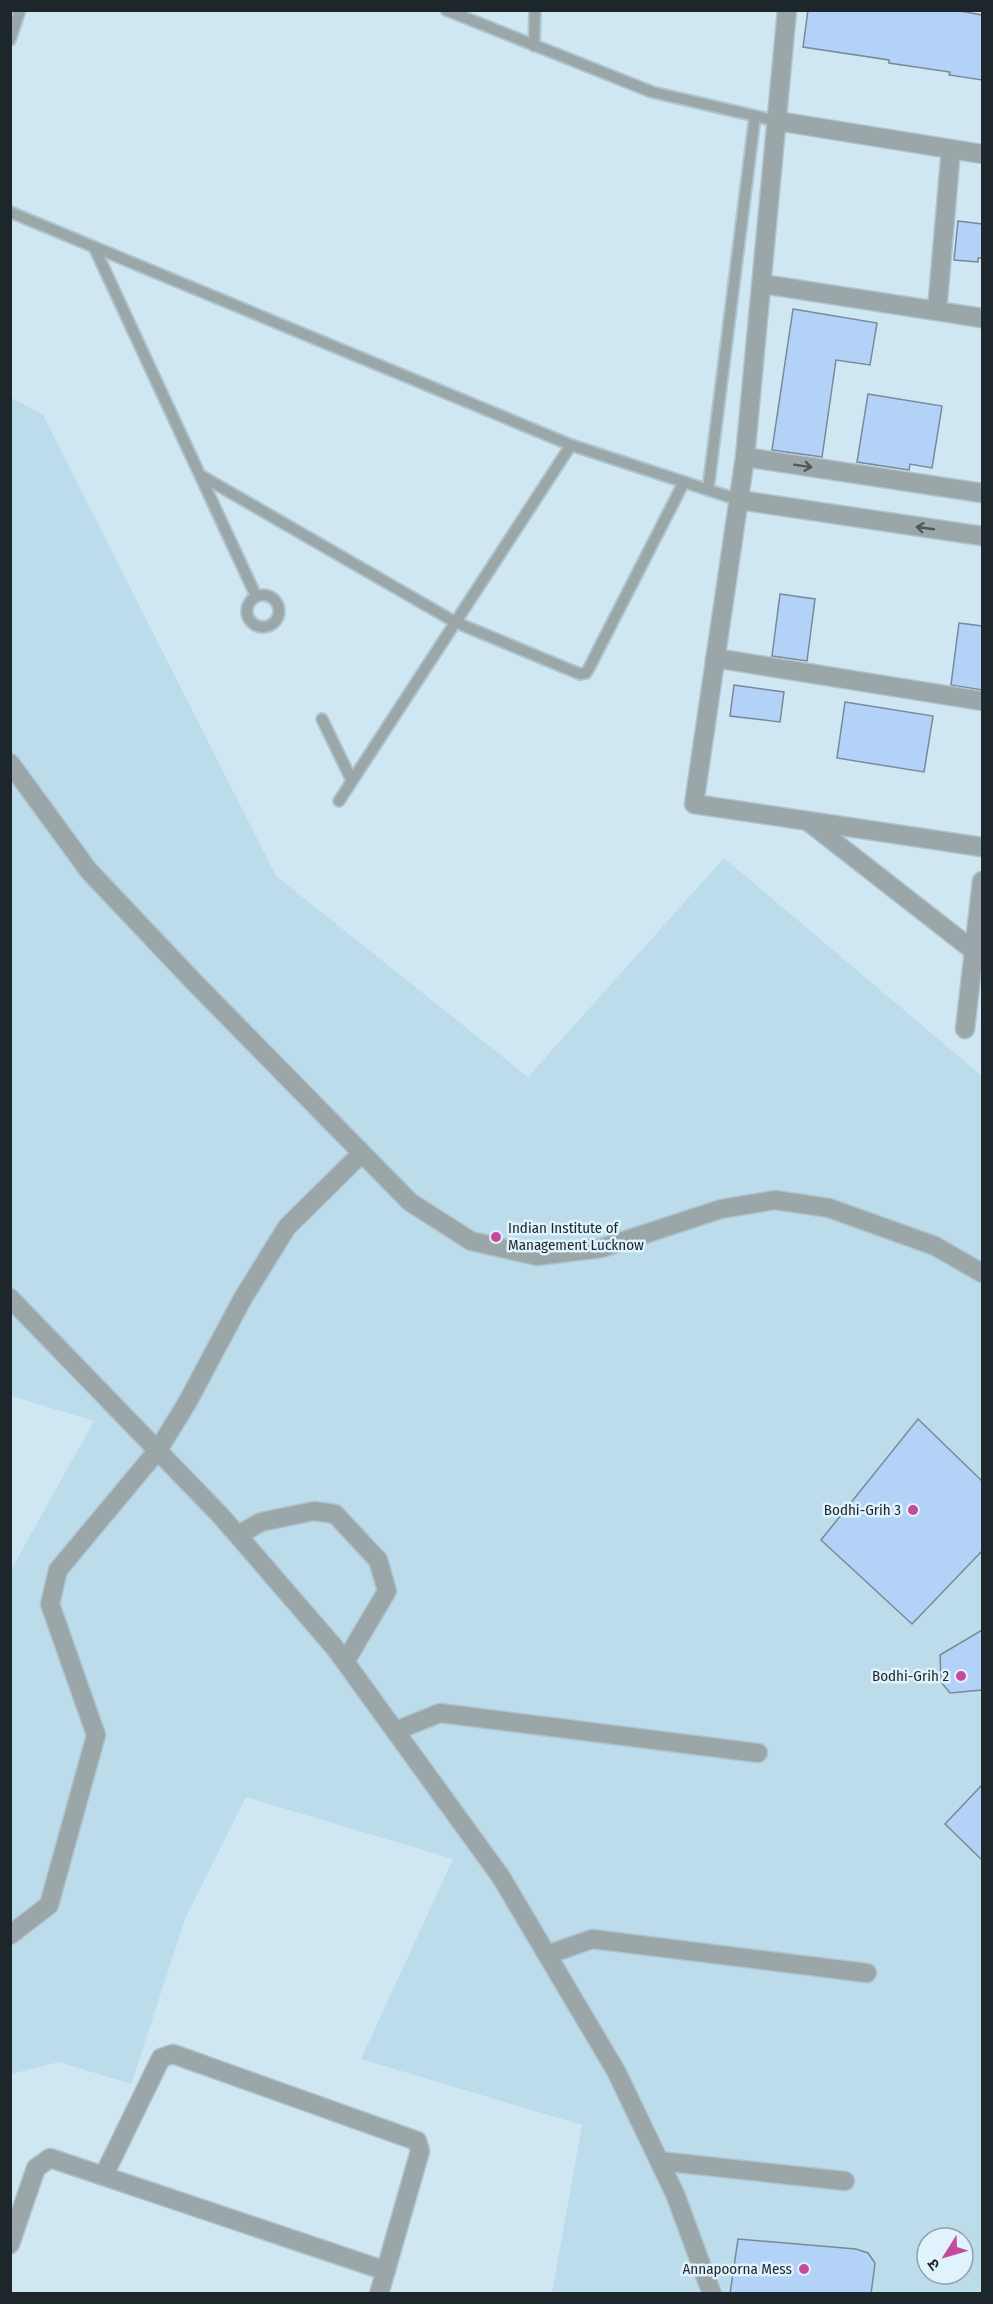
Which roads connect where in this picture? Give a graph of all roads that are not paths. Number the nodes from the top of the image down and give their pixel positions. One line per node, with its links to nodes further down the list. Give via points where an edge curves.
1 (20, 10): 6 (lane)
2 (446, 10): 5 (lane)
3 (535, 10): 7 (lane)
4 (787, 10): 9 (street)
5 (471, 16): 7 (lane)
6 (10, 40)
7 (534, 46): 8 (lane, via 652,92)
8 (755, 116): 9 (lane); 21 (lane)
9 (777, 121): 10 (street); 14 (street)
10 (951, 149): 11 (street); 15 (street)
11 (982, 154)
12 (10, 212): 13 (lane)
13 (95, 249): 17 (lane); 19 (lane)
14 (762, 284): 15 (street); 18 (street)
15 (937, 311): 16 (street)
16 (982, 318)
17 (571, 445): 20 (lane); 26 (lane)
18 (745, 457): 22 (street, one-way to 22); 23 (street)
19 (200, 475): 25 (lane); 26 (lane)
20 (684, 482): 21 (lane); 26 (lane, via 586,673 580,674)
21 (708, 490): 23 (lane)
22 (982, 493)
23 (739, 500): 24 (street, one-way to 23); 27 (street)
24 (982, 536)
25 (256, 596)
26 (455, 622): 31 (lane)
27 (716, 658): 28 (street); 33 (street, via 694,804)
28 (982, 701)
29 (322, 719): 31 (lane)
30 (10, 763): 38 (street, via 89,871)
31 (352, 781): 32 (lane)
32 (339, 801)
33 (807, 821): 34 (street); 36 (street)
34 (982, 847)
35 (982, 881): 36 (street)
36 (974, 951): 37 (street)
37 (965, 1029)
38 (362, 1153): 39 (street, via 411,1202 471,1241 537,1256 602,1248 721,1209 776,1200 829,1208 935,1246); 41 (street, via 287,1227)
39 (982, 1273)
40 (10, 1298): 41 (street)
41 (158, 1450): 42 (street); 46 (street, via 58,1570 50,1604 96,1735 49,1905)
42 (238, 1535): 43 (street); 43 (street, via 261,1522 314,1511 335,1514 378,1560 387,1591)
43 (345, 1662): 44 (street)
44 (395, 1731): 45 (street, via 440,1713); 47 (street, via 501,1877)
45 (758, 1753)
46 (10, 1935)
47 (547, 1955): 48 (street, via 591,1939); 49 (street, via 616,2071)
48 (867, 1973)
49 (659, 2161): 51 (street); 55 (street)
50 (104, 2175): 52 (street, via 50,2158 42,2161 36,2168); 53 (street); 53 (street, via 161,2058 173,2054 417,2141 420,2151)
51 (846, 2181)
52 (10, 2244)
53 (386, 2271): 54 (street)
54 (379, 2294)
55 (712, 2294)

